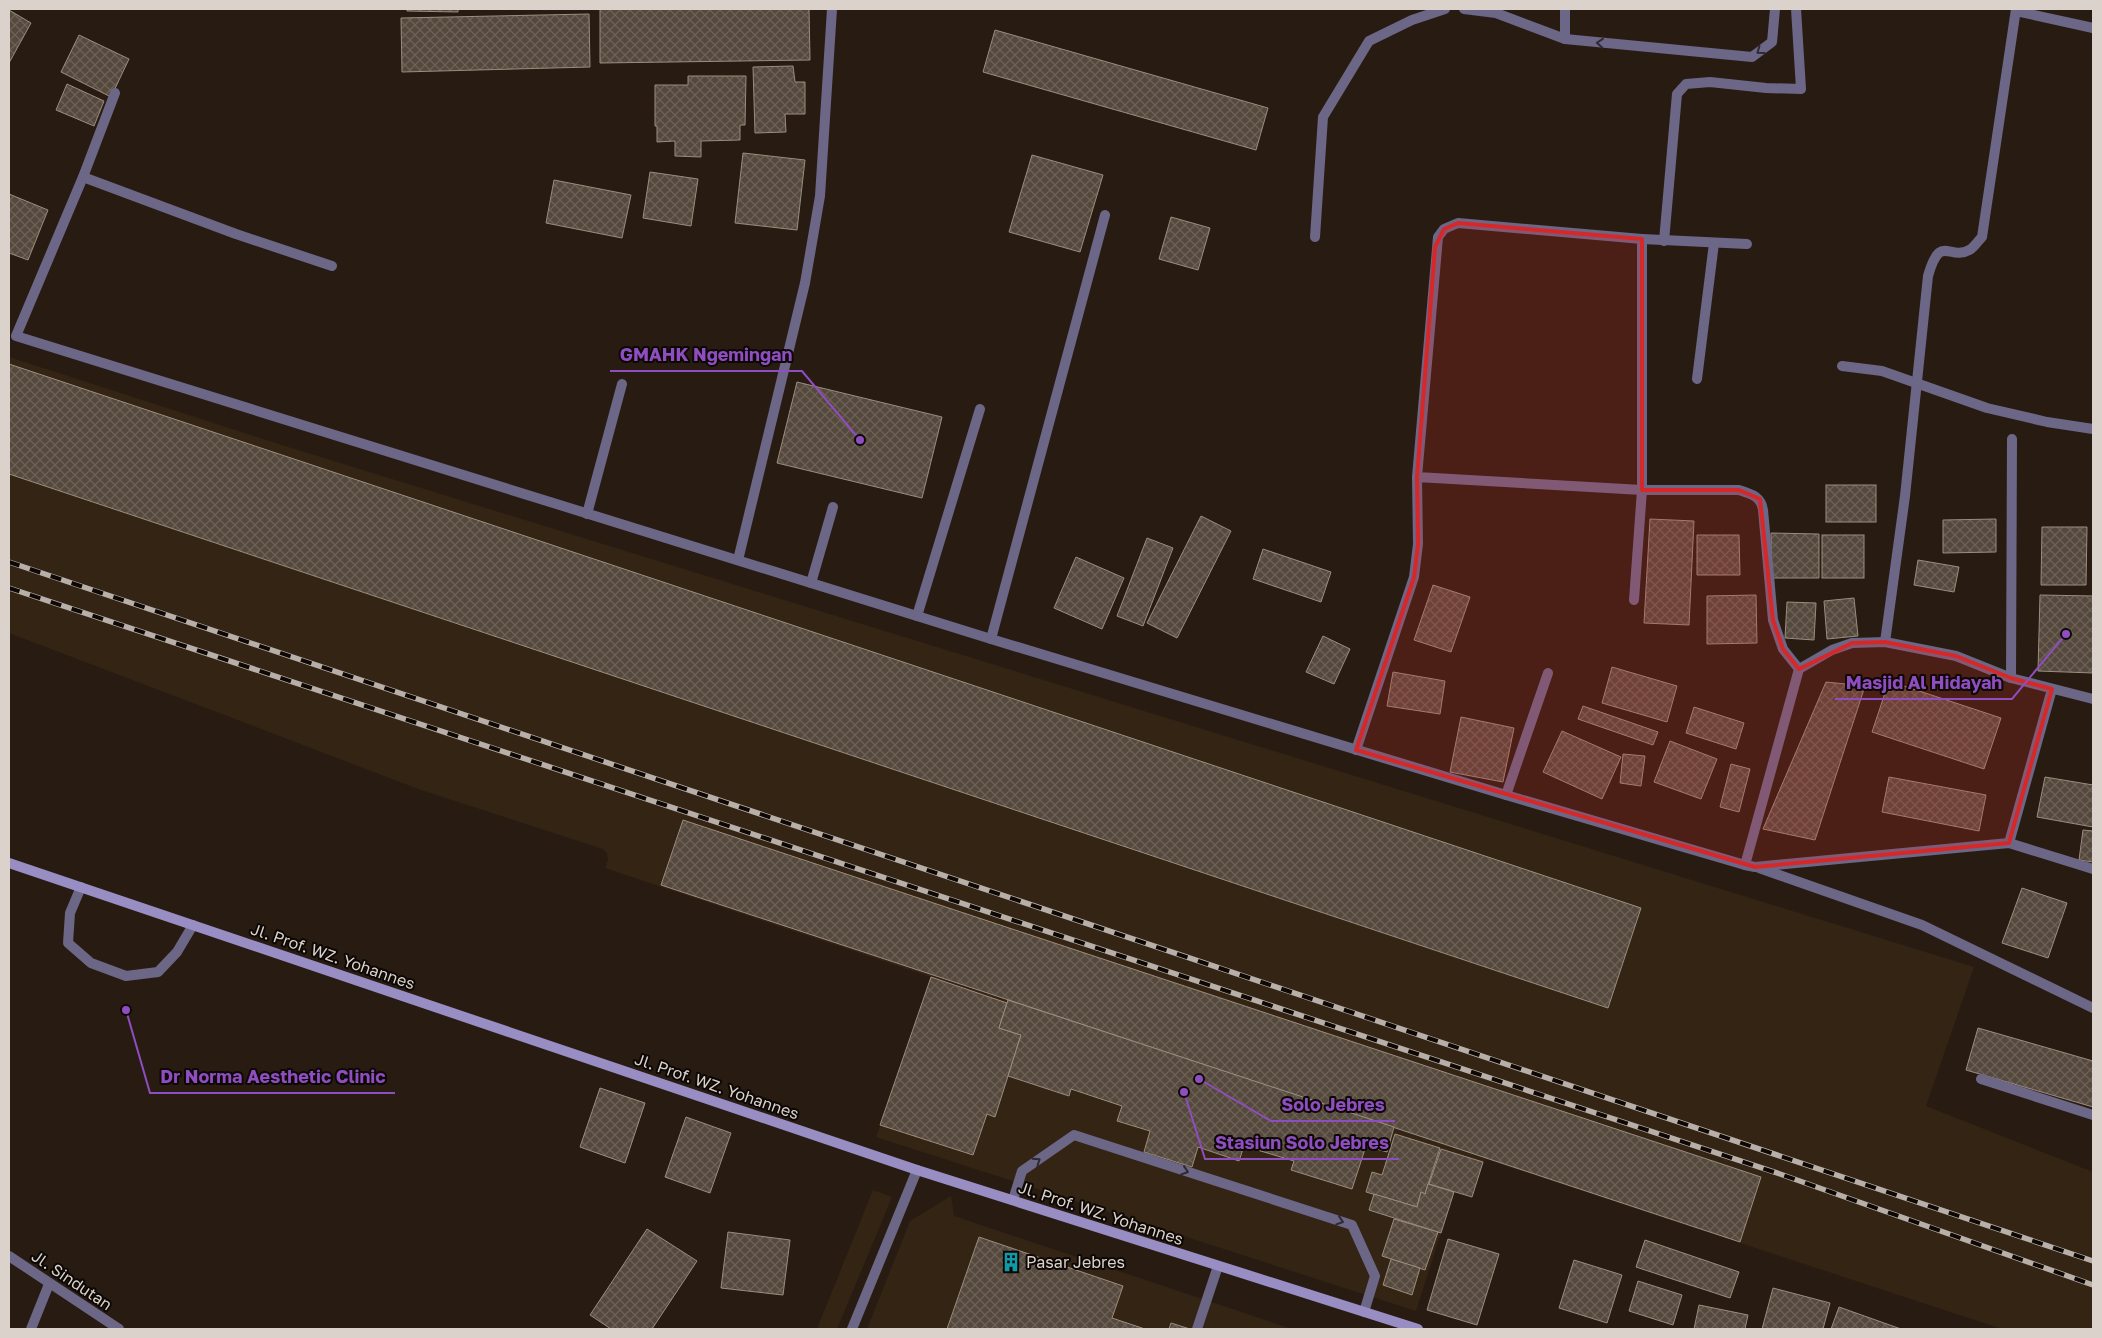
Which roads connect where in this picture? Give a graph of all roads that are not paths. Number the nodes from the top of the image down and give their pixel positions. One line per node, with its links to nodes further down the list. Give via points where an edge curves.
1 (832, 9): 31 (street, via 820,196 805,283)
2 (1446, 9): 13 (street, via 1412,20 1369,41 1323,117)
3 (1464, 9): 9 (street, via 1496,13)
4 (1565, 9): 9 (street)
5 (1774, 9): 9 (street, one-way to 9, via 1772,42 1752,57)
6 (1796, 9): 15 (street, via 1801,89 1710,82 1686,84 1677,94)
7 (2016, 10): 8 (street); 22 (street, via 1982,237 1971,248 1940,252 1935,256 1928,276)
8 (2093, 28)
9 (1565, 39)
10 (115, 93): 11 (street)
11 (83, 177): 18 (street); 19 (street)
12 (1105, 215): 35 (street)
13 (1314, 237)
14 (1642, 239): 15 (street); 27 (street, via 1465,224 1450,225 1444,229 1435,246); 28 (street)
15 (1664, 241): 16 (street)
16 (1714, 243): 17 (street); 21 (street)
17 (1746, 244)
18 (332, 266)
19 (12, 335): 30 (street)
20 (1842, 366): 22 (street, via 1882,371)
21 (1697, 379)
22 (1916, 382): 25 (street, via 1988,408); 36 (street, via 1905,496)
23 (622, 384): 30 (street)
24 (980, 409): 34 (street)
25 (2093, 429)
26 (2012, 439): 39 (street)
27 (1417, 477): 28 (street); 42 (street, via 1418,544 1414,577)
28 (1642, 490): 33 (street); 37 (street, via 1739,490 1760,499 1773,620 1783,649)
29 (833, 507): 32 (street)
30 (587, 514): 31 (street)
31 (738, 560): 32 (street)
32 (812, 583): 34 (street)
33 (1634, 600)
34 (917, 616): 35 (street)
35 (991, 639): 42 (street)
36 (1885, 642): 37 (street, via 1852,643 1832,650); 39 (street, via 1956,656)
37 (1800, 669): 46 (street)
38 (1548, 673): 43 (street)
39 (2010, 678): 40 (street)
40 (2052, 689): 41 (street); 44 (street)
41 (2093, 699)
42 (1356, 750): 43 (street)
43 (1506, 795): 46 (street)
44 (2009, 843): 46 (street); 47 (street)
45 (9, 863): 48 (street, Jl. Prof. WZ. Yohannes)
46 (1750, 866): 50 (street, via 1922,925)
47 (2093, 869)
48 (81, 887): 49 (street, Jl. Prof. WZ. Yohannes); 49 (street, via 70,914 68,943 91,963 126,976 158,972 177,952)
49 (193, 925): 53 (street, Jl. Prof. WZ. Yohannes)
50 (2093, 1008)
51 (1981, 1079): 52 (street)
52 (2093, 1115)
53 (917, 1170): 54 (street, Jl. Prof. WZ. Yohannes); 61 (street)
54 (1013, 1200): 56 (street, Jl. Prof. WZ. Yohannes); 58 (street, one-way to 58, via 1022,1171 1074,1135 1352,1225 1375,1276)
55 (9, 1256): 57 (street, Jl. Sindutan)
56 (1218, 1266): 58 (street, Jl. Prof. WZ. Yohannes); 62 (street)
57 (49, 1284): 59 (street); 60 (street, Jl. Sindutan)
58 (1364, 1312): 63 (street, Jl. Prof. WZ. Yohannes)
59 (31, 1329)
60 (119, 1329)
61 (852, 1329)
62 (1197, 1329)
63 (1418, 1329)

